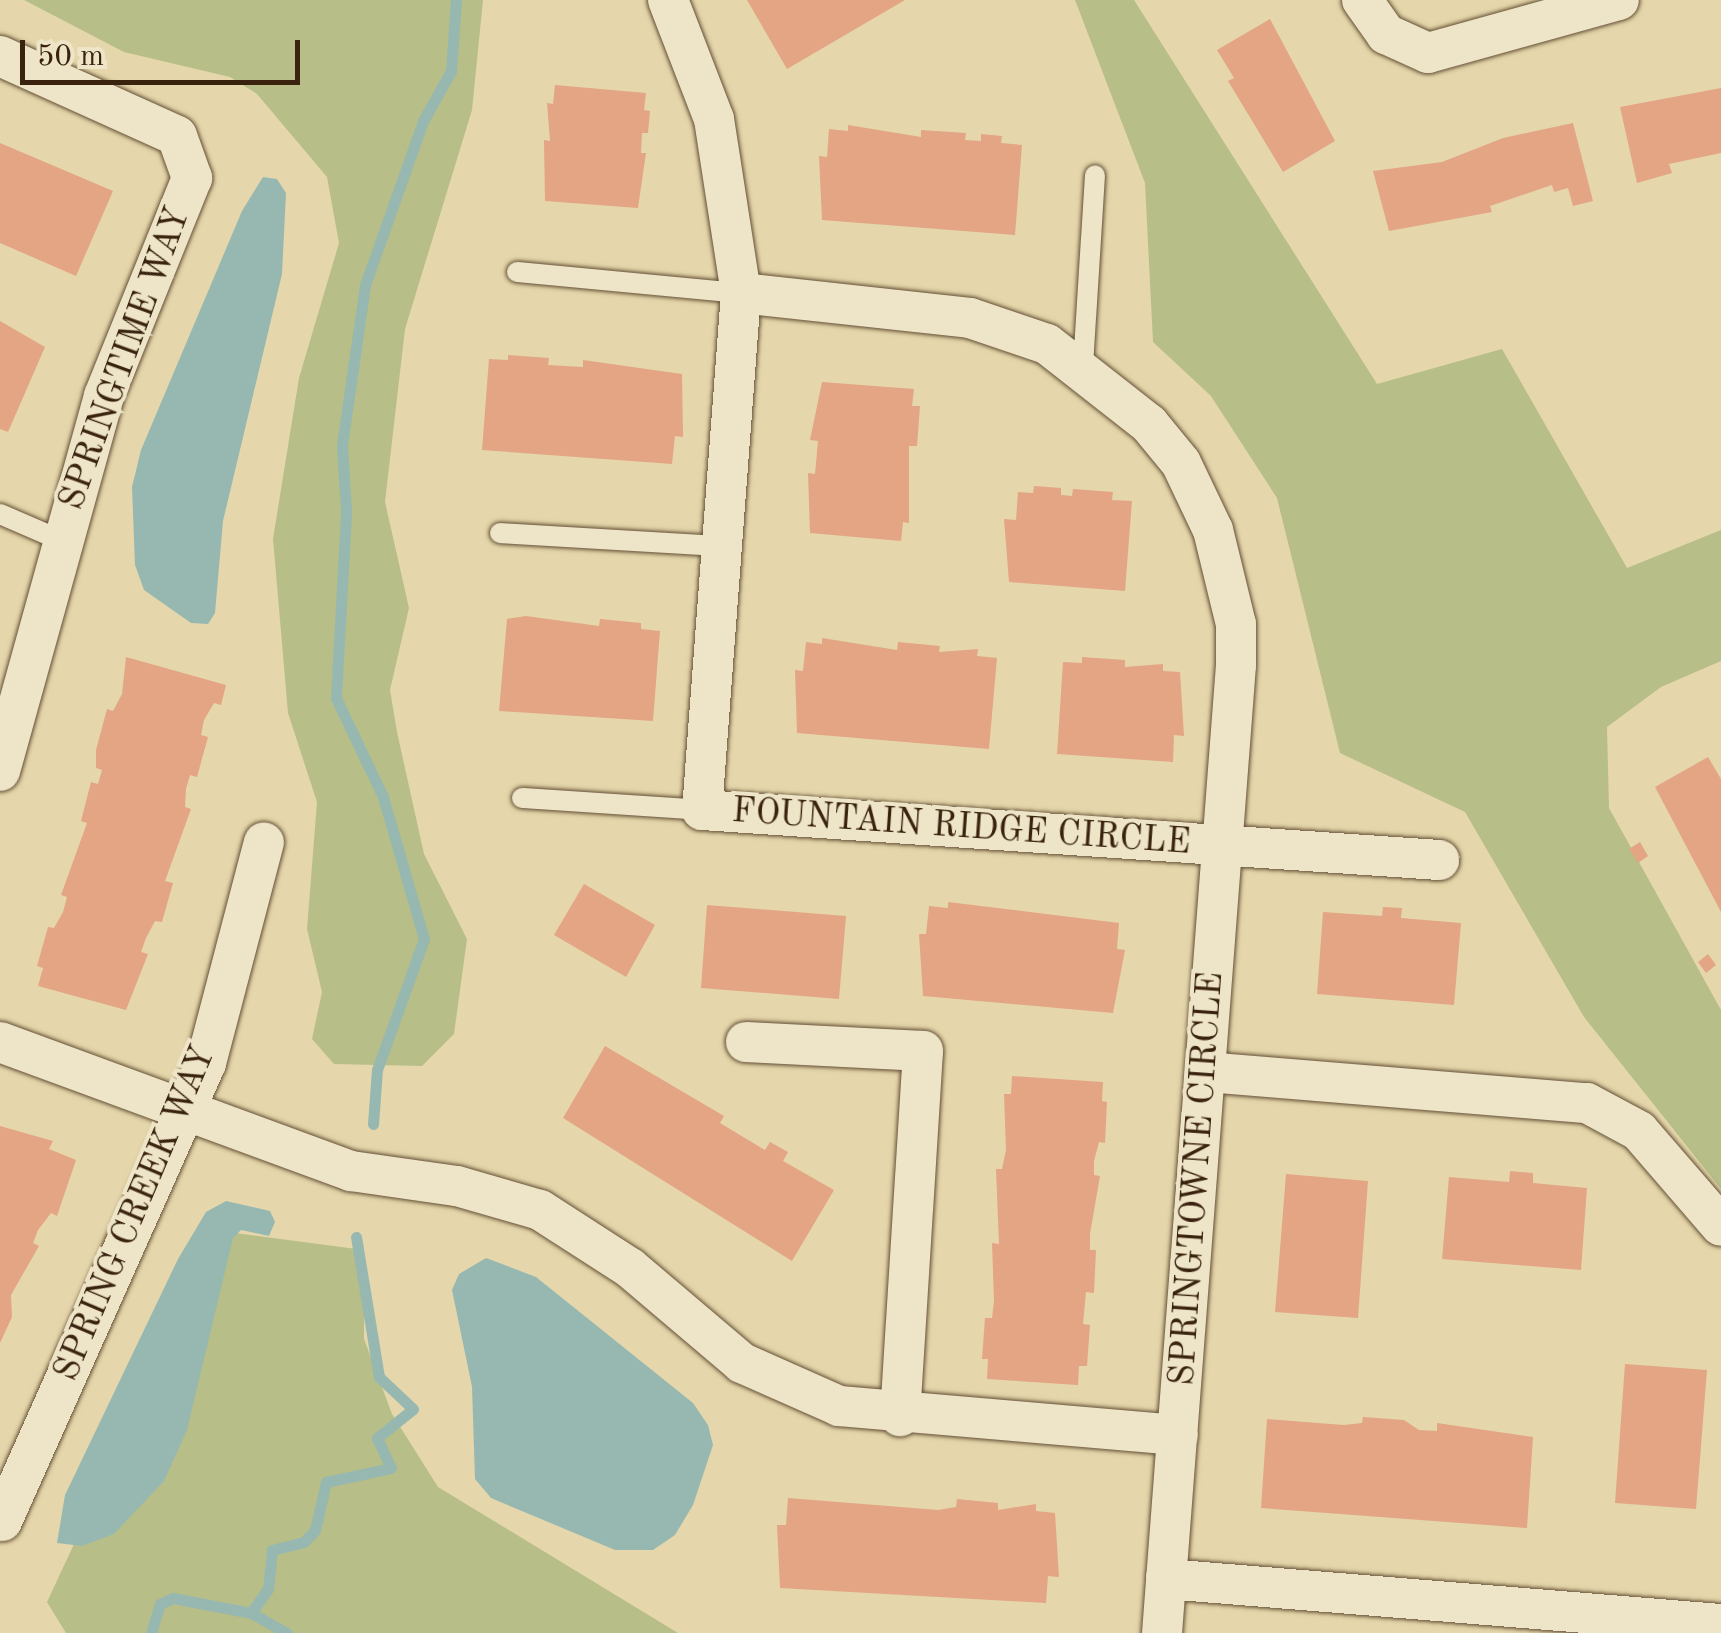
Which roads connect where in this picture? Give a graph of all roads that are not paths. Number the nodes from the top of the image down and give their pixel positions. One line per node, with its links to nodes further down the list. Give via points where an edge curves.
1 (668, 0): 7 (street, via 714,119)
2 (1362, 0): 3 (street, via 1386,34 1428,53)
3 (1620, 0)
4 (0, 56): 11 (street, SPRINGTIME WAY, via 177,136 192,178 104,396)
5 (1096, 176): 8 (lane)
6 (517, 272): 7 (lane)
7 (741, 293): 8 (street, SPRINGTOWNE CIRCLE, via 970,318 1012,329); 12 (street, FOUNTAIN RIDGE CIRCLE)
8 (1082, 366): 17 (street, SPRINGTOWNE CIRCLE, via 1136,410 1181,464 1226,573 1236,664)
9 (0, 514): 11 (lane)
10 (500, 533): 12 (lane)
11 (60, 540): 13 (street, SPRINGTIME WAY)
12 (722, 546): 15 (street, FOUNTAIN RIDGE CIRCLE)
13 (0, 771)
14 (522, 798): 15 (lane)
15 (702, 810): 17 (street, FOUNTAIN RIDGE CIRCLE)
16 (264, 842): 22 (street, SPRING CREEK WAY, via 206,1063)
17 (1224, 846): 18 (street, FOUNTAIN RIDGE CIRCLE); 21 (street, SPRINGTOWNE CIRCLE)
18 (1439, 860)
19 (0, 1042): 22 (street, SPRINGTOWNE CIRCLE)
20 (746, 1042): 24 (street, via 923,1051)
21 (1206, 1072): 23 (street, via 1588,1103 1639,1131); 25 (street, SPRINGTOWNE CIRCLE)
22 (185, 1114): 24 (street, SPRINGTOWNE CIRCLE, via 351,1171 457,1186 540,1210 630,1268 742,1363 839,1406); 26 (street, SPRING CREEK WAY)
23 (1721, 1226)
24 (900, 1416): 25 (street, SPRINGTOWNE CIRCLE)
25 (1178, 1434): 27 (street)
26 (2, 1520)
27 (1166, 1579): 28 (street); 29 (street)
28 (1721, 1624)
29 (1162, 1633)

